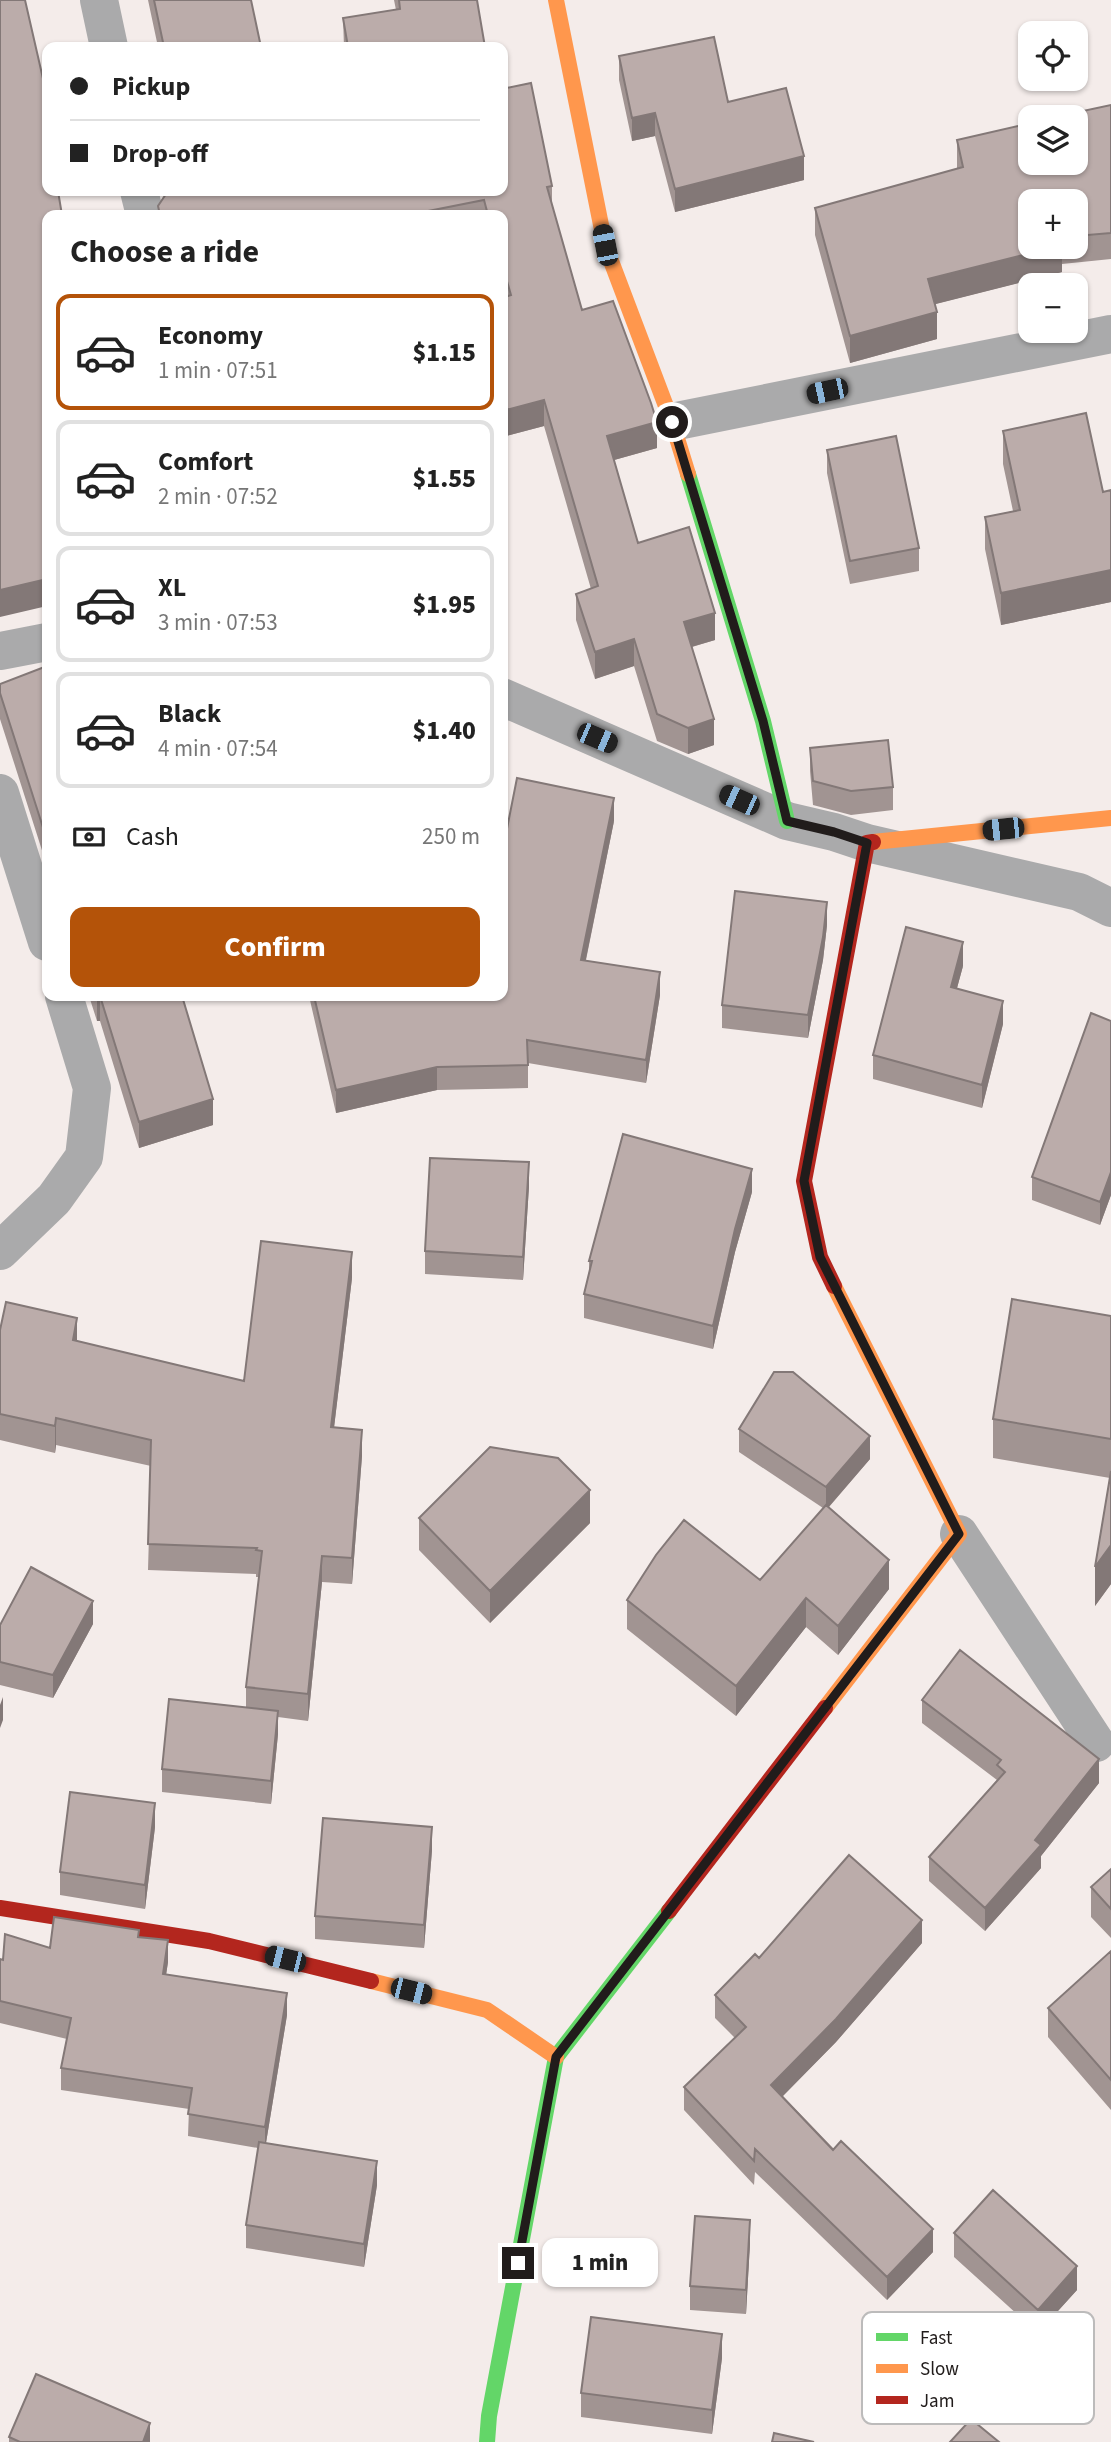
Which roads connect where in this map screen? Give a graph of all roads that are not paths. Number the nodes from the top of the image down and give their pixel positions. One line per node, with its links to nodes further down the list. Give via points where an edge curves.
1 (99, 0): 3 (street)
2 (556, 0): 5 (street, via 605,245)
3 (108, 42)
4 (1111, 334): 5 (street)
5 (672, 422): 11 (street, via 763,721)
6 (42, 643): 7 (street)
7 (0, 651)
8 (508, 700): 11 (street)
9 (0, 793): 14 (street)
10 (1111, 818): 12 (street)
11 (787, 821): 12 (street)
12 (867, 843): 13 (street, via 1079,892); 17 (street, via 804,1181 820,1257)
13 (1111, 908)
14 (42, 926)
15 (66, 1001): 16 (street, via 92,1088 85,1157 54,1199)
16 (0, 1251)
17 (959, 1534): 18 (street); 20 (street)
18 (1096, 1743)
19 (0, 1908): 20 (street, via 209,1941 487,2010)
20 (556, 2057): 21 (street)
21 (487, 2442)

